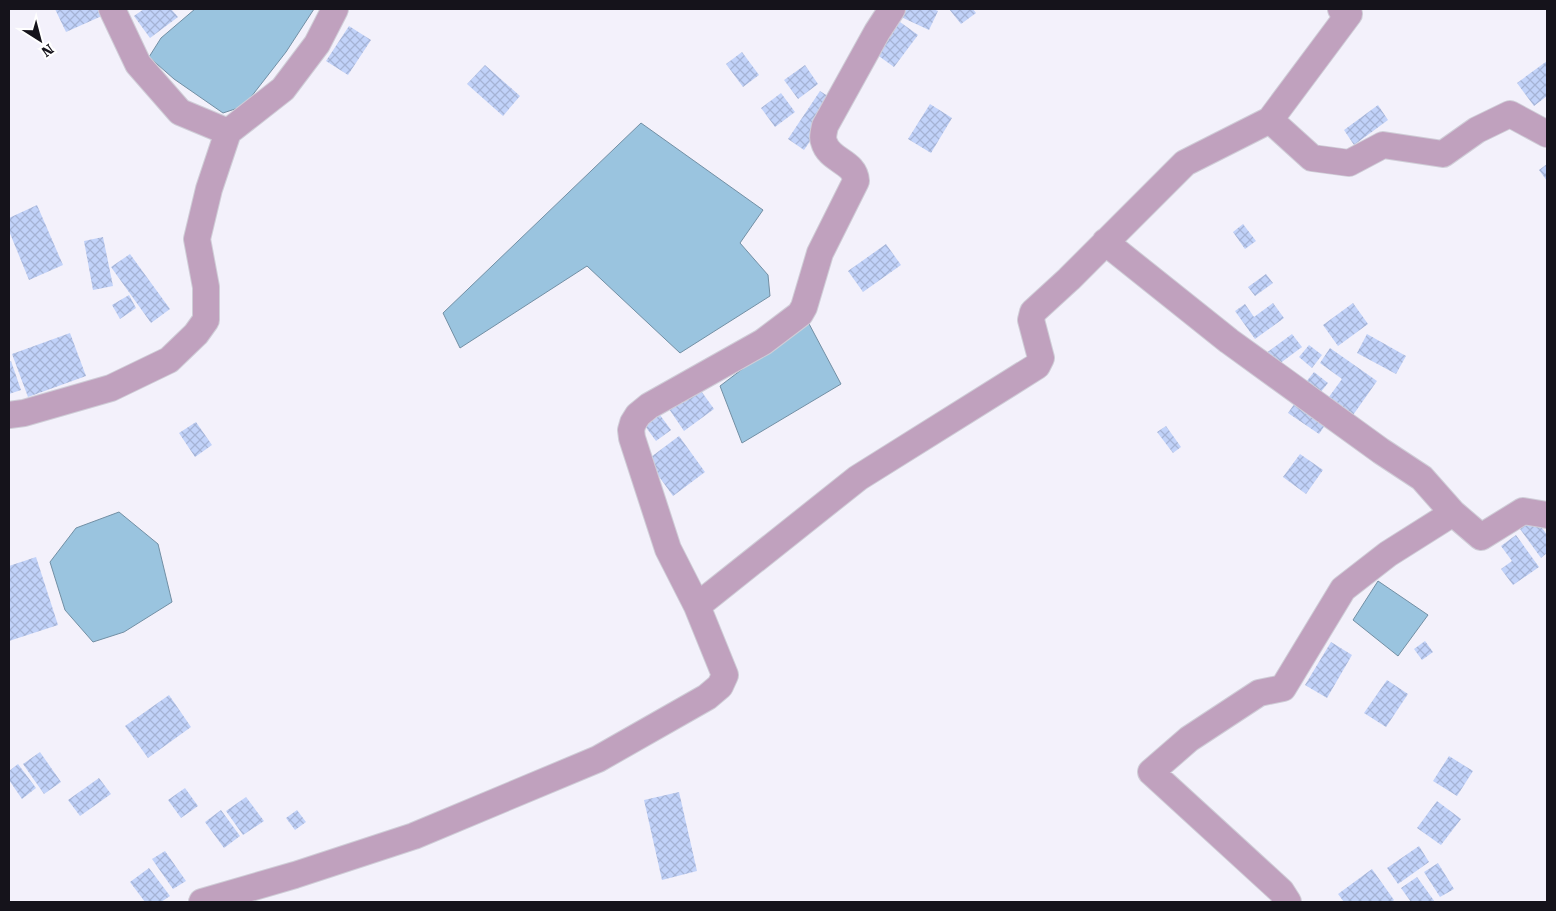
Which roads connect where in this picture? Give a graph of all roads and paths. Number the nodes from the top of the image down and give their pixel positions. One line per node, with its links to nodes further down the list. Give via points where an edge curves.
1 (112, 9): 6 (street, via 138,64 180,112)
2 (335, 9): 6 (street, via 317,44 283,89)
3 (892, 9): 12 (street, via 825,126 823,141 829,152 852,169 856,181 820,254 800,314 763,342 649,406 633,423 632,438 668,549)
4 (1347, 10): 5 (street)
5 (1270, 120): 7 (street, via 1312,158 1349,163 1383,145 1443,154 1477,130 1510,114); 8 (street, via 1185,163)
6 (228, 132): 9 (street, via 196,239 206,287 206,320 196,334 169,360 111,388)
7 (1547, 134)
8 (1105, 242): 10 (street, via 1228,341 1422,478); 12 (street, via 1033,312 1031,320 1041,358 1037,366 858,478)
9 (9, 415)
10 (1453, 513): 11 (street, via 1481,537 1523,511); 14 (street, via 1388,554 1343,589 1283,688 1259,693 1189,739 1151,772 1281,891)
11 (1547, 515)
12 (697, 606): 13 (street, via 725,675 720,686 708,696 598,759 423,832)
13 (202, 902)
14 (1288, 902)

